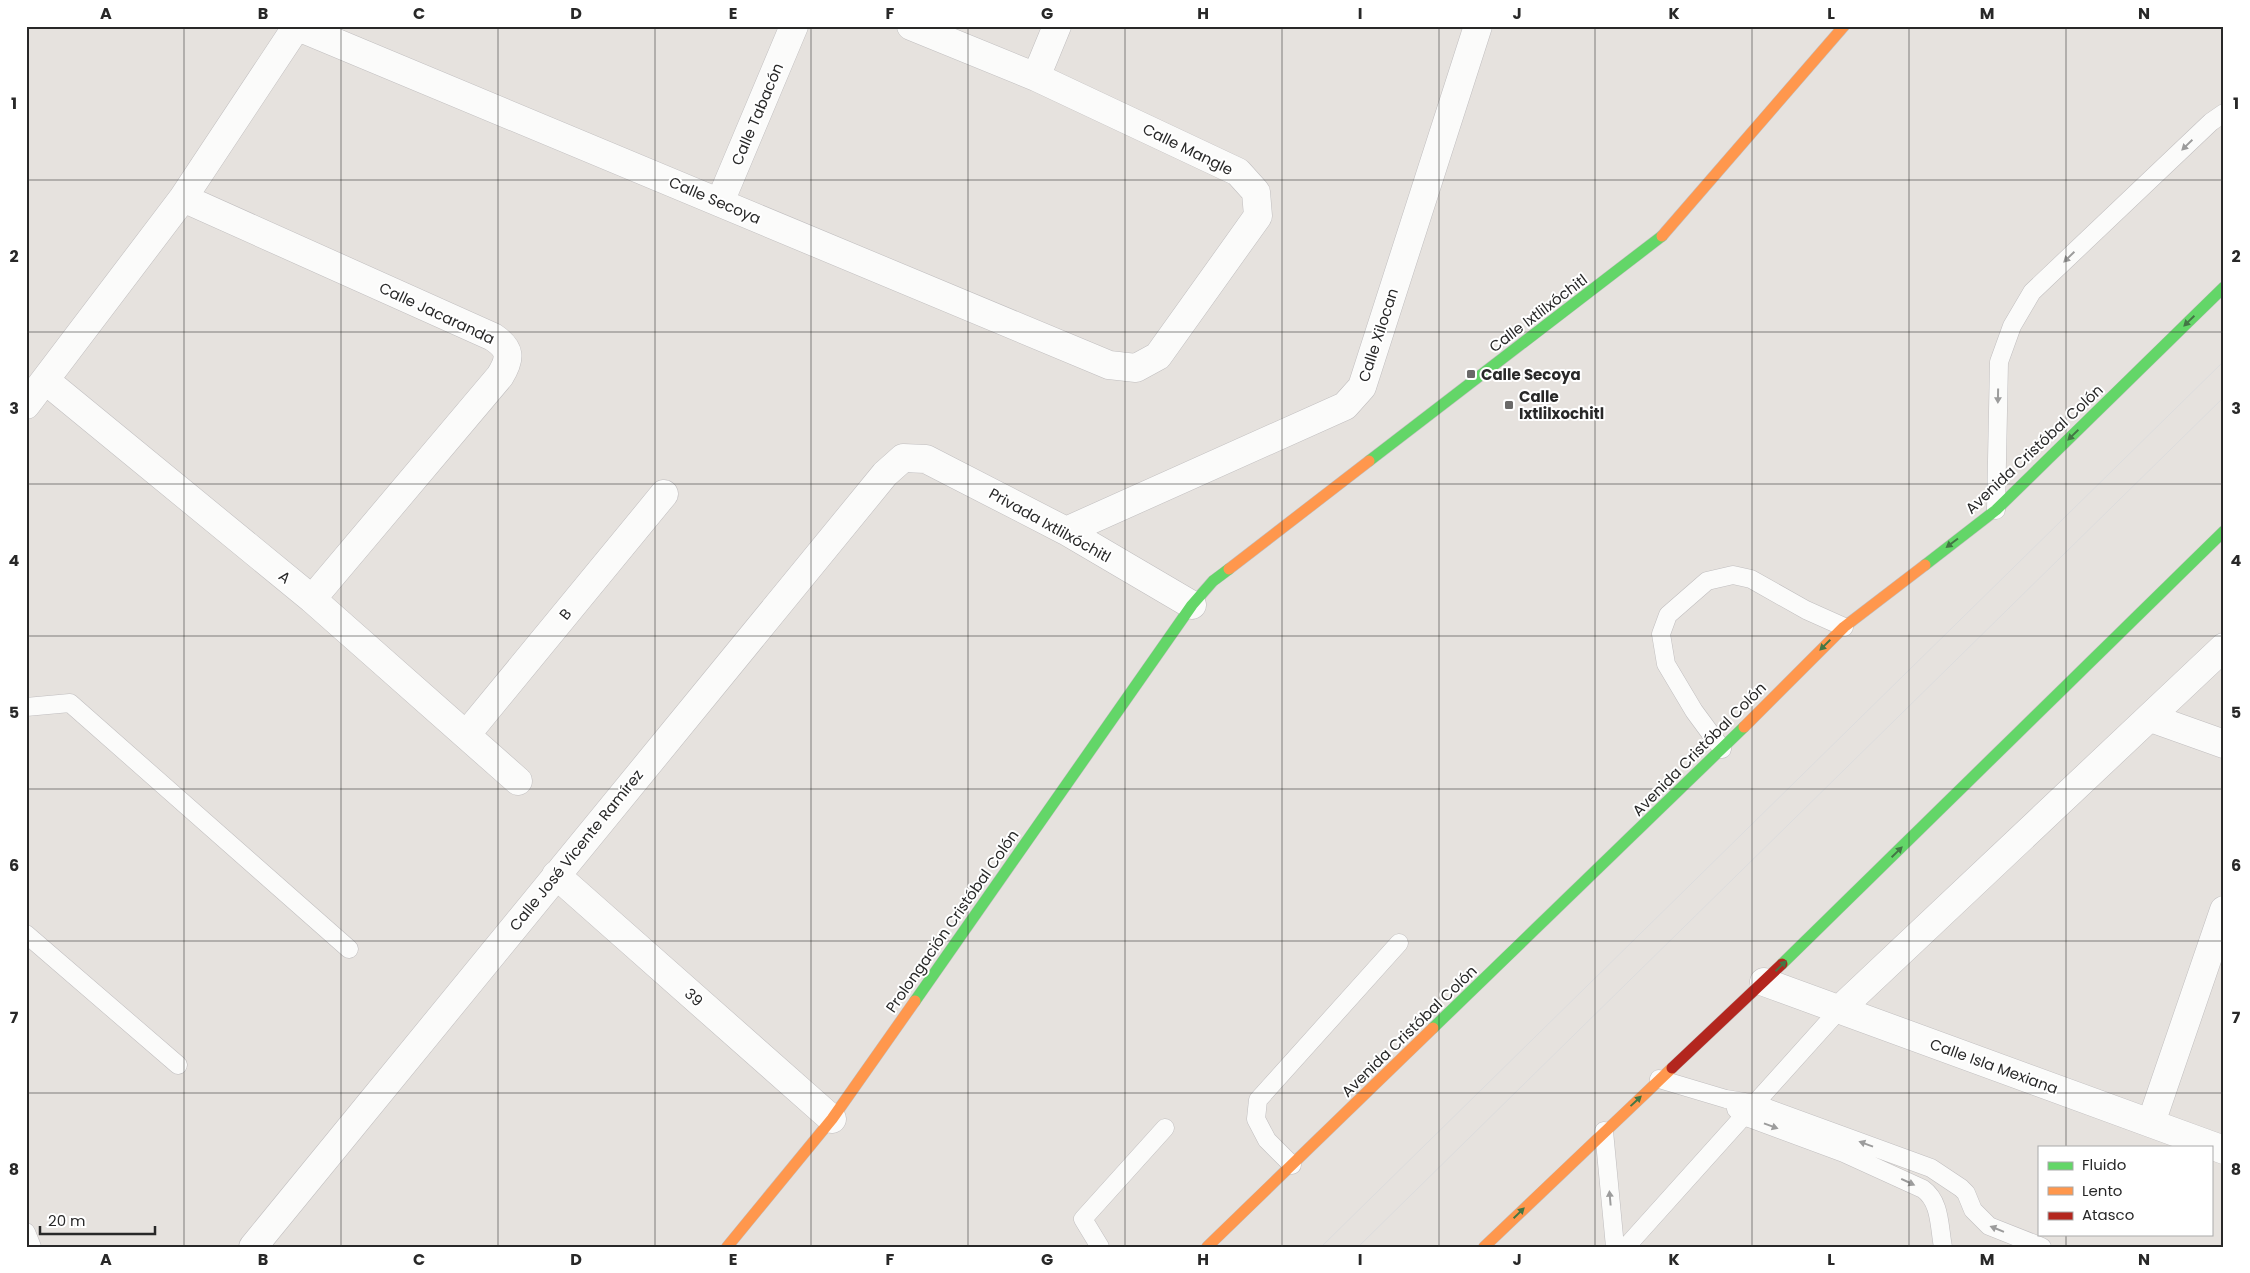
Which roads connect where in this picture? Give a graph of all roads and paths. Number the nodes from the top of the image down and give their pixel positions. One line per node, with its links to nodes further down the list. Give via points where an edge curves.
1 (296, 26): 9 (street); 10 (street, Calle Secoya)
2 (794, 26): 10 (street, Calle Tabacón)
3 (911, 26): 7 (street, Calle Mangle)
4 (1057, 26): 7 (street)
5 (1478, 26): 19 (street, Calle Xilocan, via 1362,387 1345,406)
6 (1844, 26): 21 (main road, Calle Ixtlilxóchitl, via 1659,239 1214,581)
7 (1036, 77): 12 (street, Calle Mangle, via 1238,172 1256,192 1258,216 1158,356)
8 (2224, 113): 17 (lane, one-way to 17, via 2032,292 2012,326 1999,362)
9 (183, 198): 13 (street); 20 (street, Calle Jacaranda, via 493,337 508,352 500,376)
10 (720, 202): 12 (street, Calle Secoya, via 1109,365)
11 (2224, 287): 17 (main road, Avenida Cristóbal Colón, one-way to 17)
12 (1136, 368)
13 (45, 380): 14 (street); 20 (street, A)
14 (26, 405)
15 (903, 458): 19 (street, Privada Ixtlilxóchitl, via 926,459); 30 (street, Calle José Vicente Ramírez, via 878,481)
16 (664, 494): 26 (street, B)
17 (1996, 510): 22 (main road, Avenida Cristóbal Colón, one-way to 22)
18 (2224, 531): 35 (main road, one-way to 18)
19 (1066, 532): 21 (street, Privada Ixtlilxóchitl)
20 (312, 599): 26 (street, A)
21 (1192, 605): 40 (main road, Prolongación Cristóbal Colón)
22 (1844, 626): 28 (main road, Avenida Cristóbal Colón, one-way to 28); 28 (lane, via 1806,610 1750,579 1733,575 1706,582 1668,615 1662,634 1666,664)
23 (2224, 647): 25 (street)
24 (26, 707): 34 (lane, via 70,703)
25 (2151, 718): 27 (street); 36 (street)
26 (466, 735): 29 (street, A)
27 (2224, 744)
28 (1722, 749): 45 (main road, Avenida Cristóbal Colón)
29 (518, 781)
30 (556, 875): 40 (street, 39); 48 (street, Calle José Vicente Ramírez)
31 (2224, 910): 41 (street)
32 (26, 934): 37 (lane)
33 (1399, 943): 45 (lane, via 1258,1100 1256,1119 1267,1140)
34 (349, 949)
35 (1764, 982): 36 (street, Calle Isla Mexiana); 38 (main road)
36 (1840, 1010): 39 (lane); 41 (street, Calle Isla Mexiana)
37 (178, 1065)
38 (1659, 1079): 39 (lane, via 1726,1099); 43 (main road, one-way to 38)
39 (1750, 1110): 54 (lane); 55 (lane, one-way to 55, via 1923,1189 1936,1206); 56 (lane, one-way to 39, via 1989,1226 1973,1210 1966,1193 1931,1168)
40 (832, 1118): 49 (main road, Prolongación Cristóbal Colón)
41 (2152, 1123): 44 (street, Calle Isla Mexiana)
42 (1165, 1128): 50 (lane, via 1083,1219)
43 (1604, 1131): 52 (main road, one-way to 43); 53 (lane, one-way to 43)
44 (2224, 1150)
45 (1292, 1164): 51 (main road, Avenida Cristóbal Colón)
46 (26, 1232): 47 (lane)
47 (32, 1247)
48 (253, 1247)
49 (726, 1247)
50 (1100, 1247)
51 (1207, 1247)
52 (1484, 1247)
53 (1615, 1247)
54 (1626, 1247)
55 (1943, 1247)
56 (2042, 1247)

